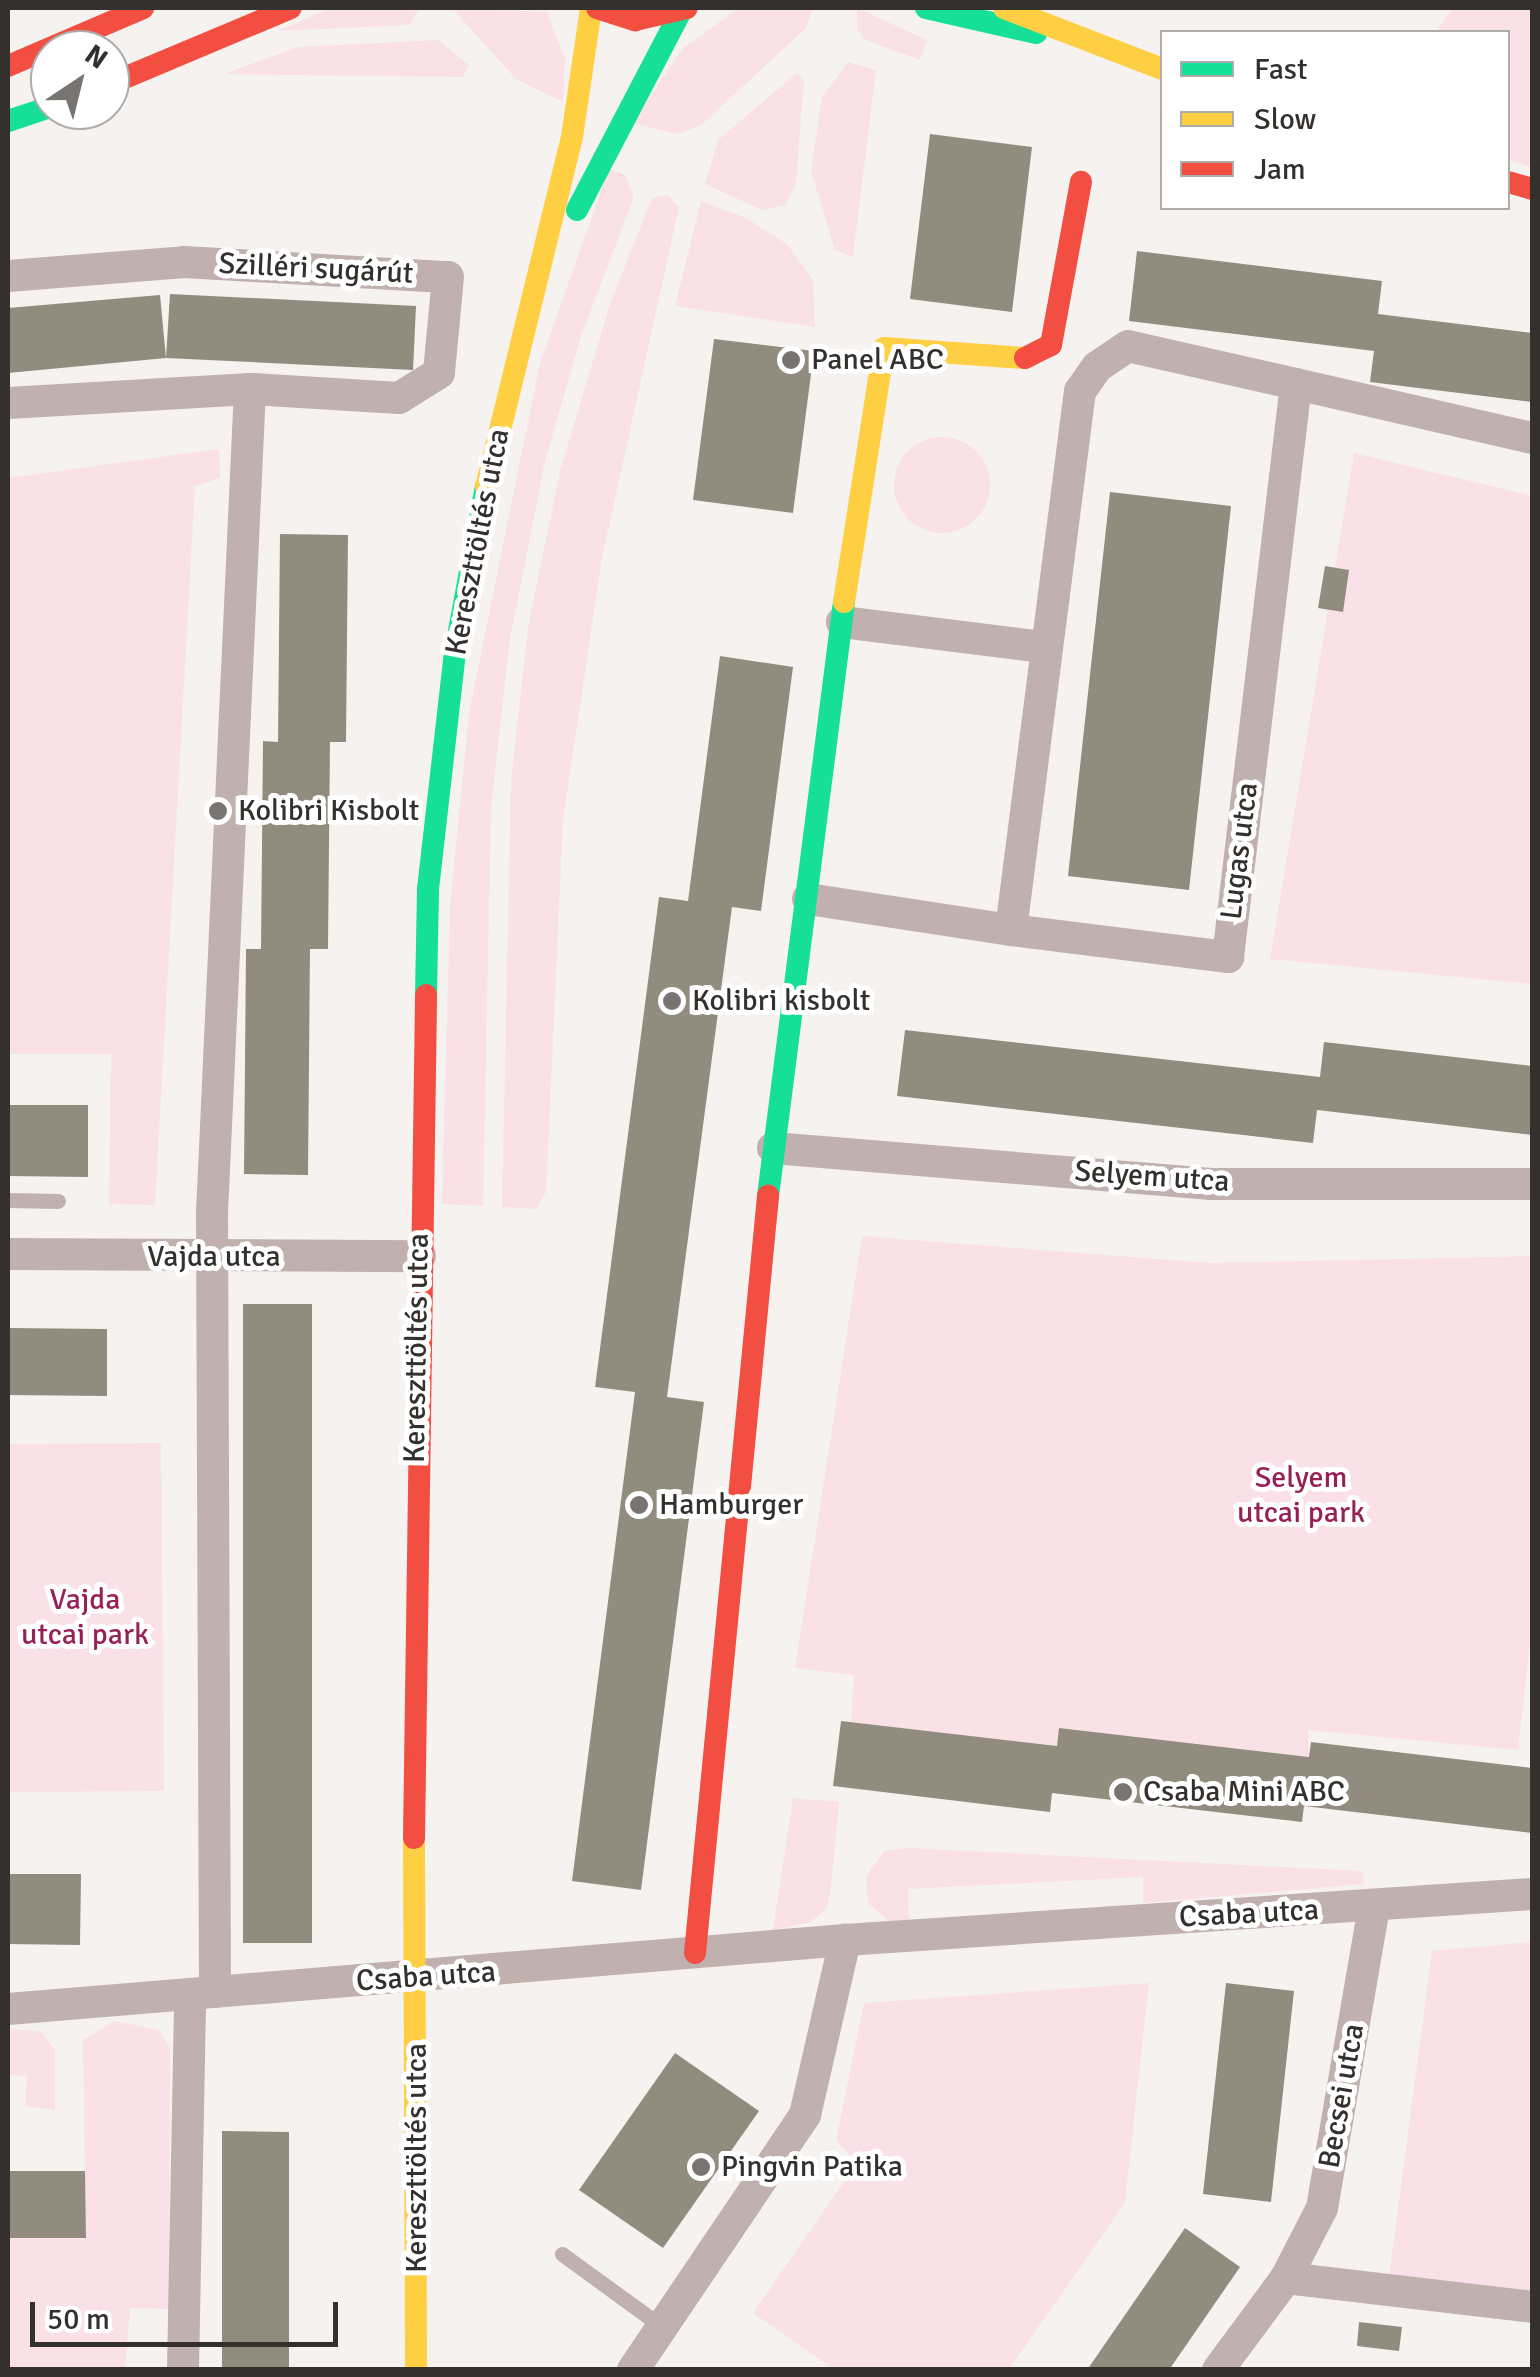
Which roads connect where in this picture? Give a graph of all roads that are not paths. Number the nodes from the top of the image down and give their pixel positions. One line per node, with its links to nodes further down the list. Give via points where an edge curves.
1 (143, 8): 9 (street)
2 (291, 8): 7 (street)
3 (594, 8): 6 (street, via 636,20); 14 (street, Kereszttöltés utca, via 572,137)
4 (926, 8): 8 (street)
5 (1004, 8): 8 (street)
6 (684, 9): 14 (street, Kereszttöltés utca, via 603,149)
7 (261, 13): 11 (street)
8 (1076, 40): 10 (street)
9 (8, 66)
10 (1160, 68)
11 (130, 75)
12 (1081, 182): 19 (street, via 1051,345 1034,358 884,348)
13 (8, 276): 16 (street, Szilléri sugárút, via 184,262 448,276 439,373 399,398)
14 (523, 336): 28 (street, Kereszttöltés utca, via 456,652 428,889)
15 (1296, 384): 18 (street); 20 (street, via 1128,346 1098,367 1080,392); 22 (street, Lugas utca, via 1228,957)
16 (250, 389): 17 (street, Szilléri sugárút); 29 (street)
17 (8, 403)
18 (1532, 438)
19 (842, 622): 20 (street); 21 (street)
20 (1043, 647): 22 (street)
21 (808, 899): 22 (street, Lugas utca); 23 (street)
22 (1011, 930)
23 (773, 1148): 24 (street, Selyem utca, via 1212,1184); 33 (street)
24 (1532, 1184)
25 (8, 1200): 26 (lane)
26 (58, 1200)
27 (8, 1254): 29 (street, Vajda utca)
28 (420, 1256): 29 (street, Vajda utca); 34 (street, Kereszttöltés utca, via 413,1553)
29 (212, 1258): 35 (street)
30 (1532, 1894): 31 (street, Csaba utca)
31 (1374, 1906): 32 (street, Csaba utca); 38 (street, Becsei utca, via 1322,2208)
32 (845, 1940): 33 (street, Csaba utca); 40 (street, via 805,2115)
33 (695, 1953): 34 (street, Csaba utca)
34 (419, 1977): 35 (street, Csaba utca); 42 (street, Kereszttöltés utca)
35 (203, 1993): 36 (street, Csaba utca); 41 (street)
36 (8, 2008)
37 (562, 2254): 40 (lane)
38 (1286, 2278): 39 (street); 44 (street, Becsei utca)
39 (1532, 2307)
40 (664, 2328): 43 (street)
41 (182, 2370)
42 (416, 2370)
43 (633, 2370)
44 (1218, 2370)

